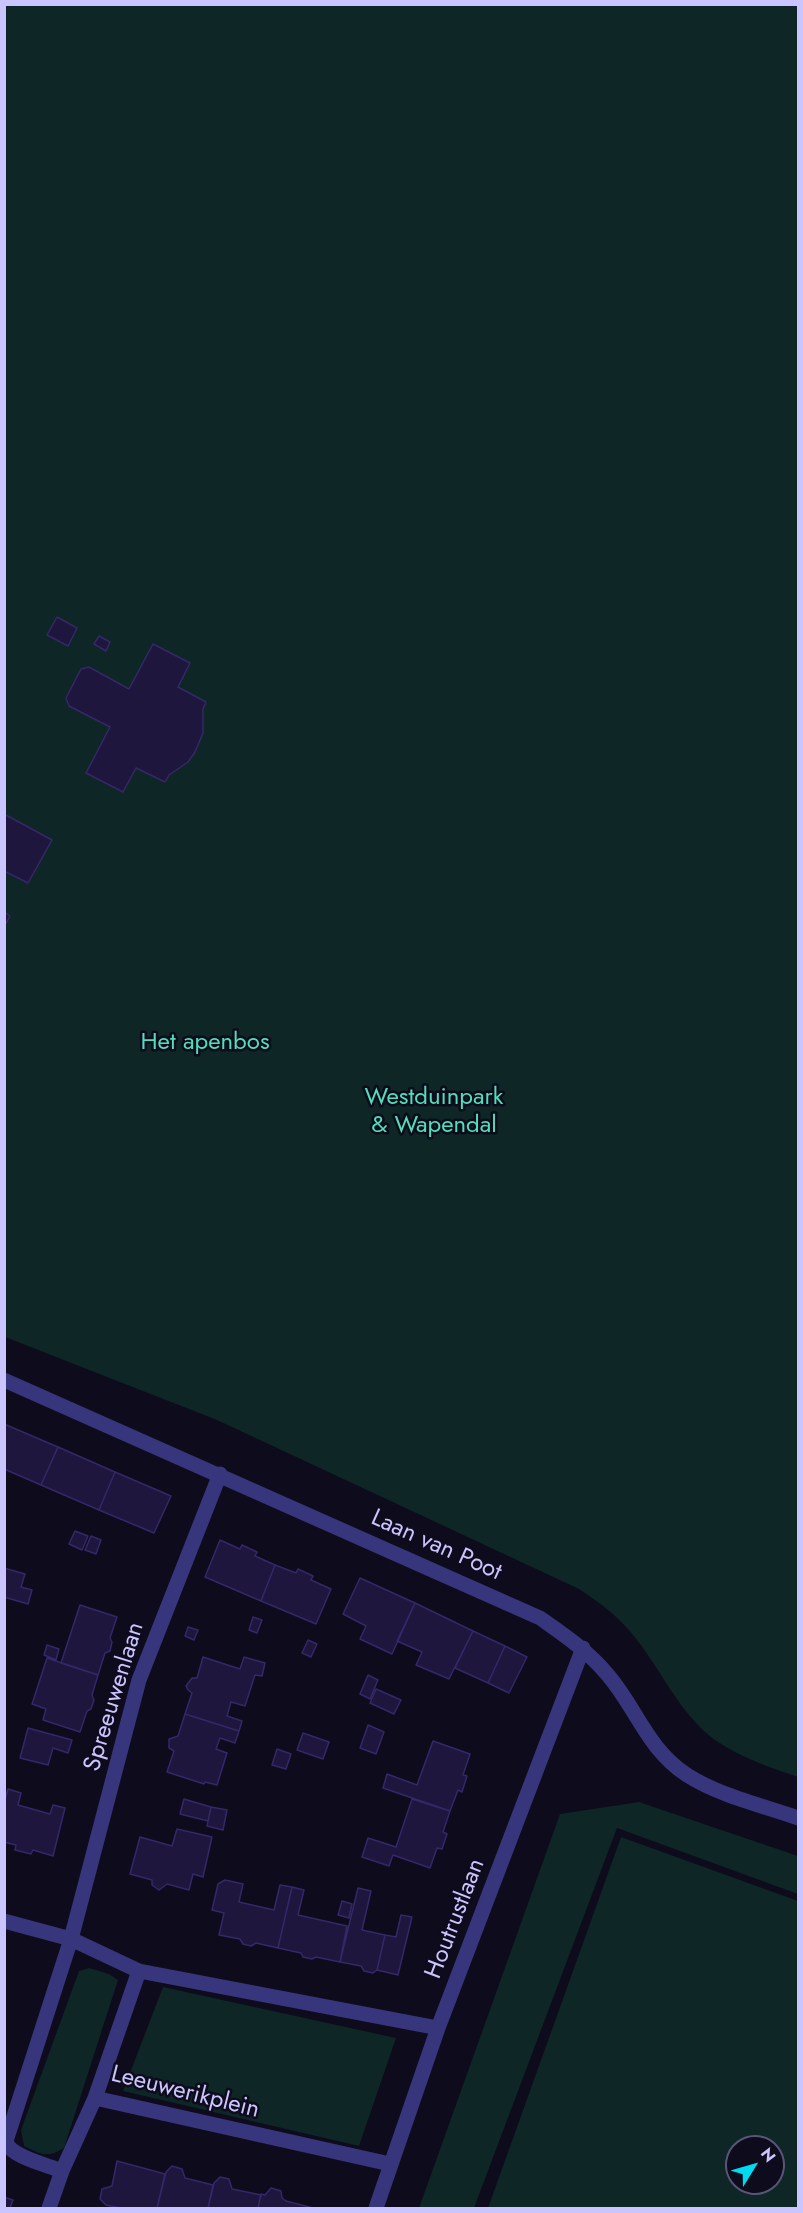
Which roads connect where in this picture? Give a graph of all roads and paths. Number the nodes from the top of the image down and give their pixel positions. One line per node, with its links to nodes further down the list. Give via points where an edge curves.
1 (4, 1380): 2 (street, Laan van Poot)
2 (220, 1474): 3 (street, Laan van Poot, via 540,1618); 6 (street, Spreeuwenlaan, via 139,1680)
3 (583, 1648): 4 (street, Laan van Poot, via 609,1676 650,1740 685,1774 716,1790); 8 (street, Houtrustlaan)
4 (798, 1818)
5 (4, 1921): 6 (street)
6 (71, 1939): 7 (street); 11 (street, via 6,2141 15,2153)
7 (139, 1971): 8 (street); 9 (street, Leeuwerikplein)
8 (438, 2028): 10 (street, Houtrustlaan)
9 (95, 2098): 10 (street, Leeuwerikplein); 11 (street)
10 (390, 2164): 13 (street, Houtrustlaan)
11 (62, 2170): 12 (street)
12 (49, 2208)
13 (376, 2208)

